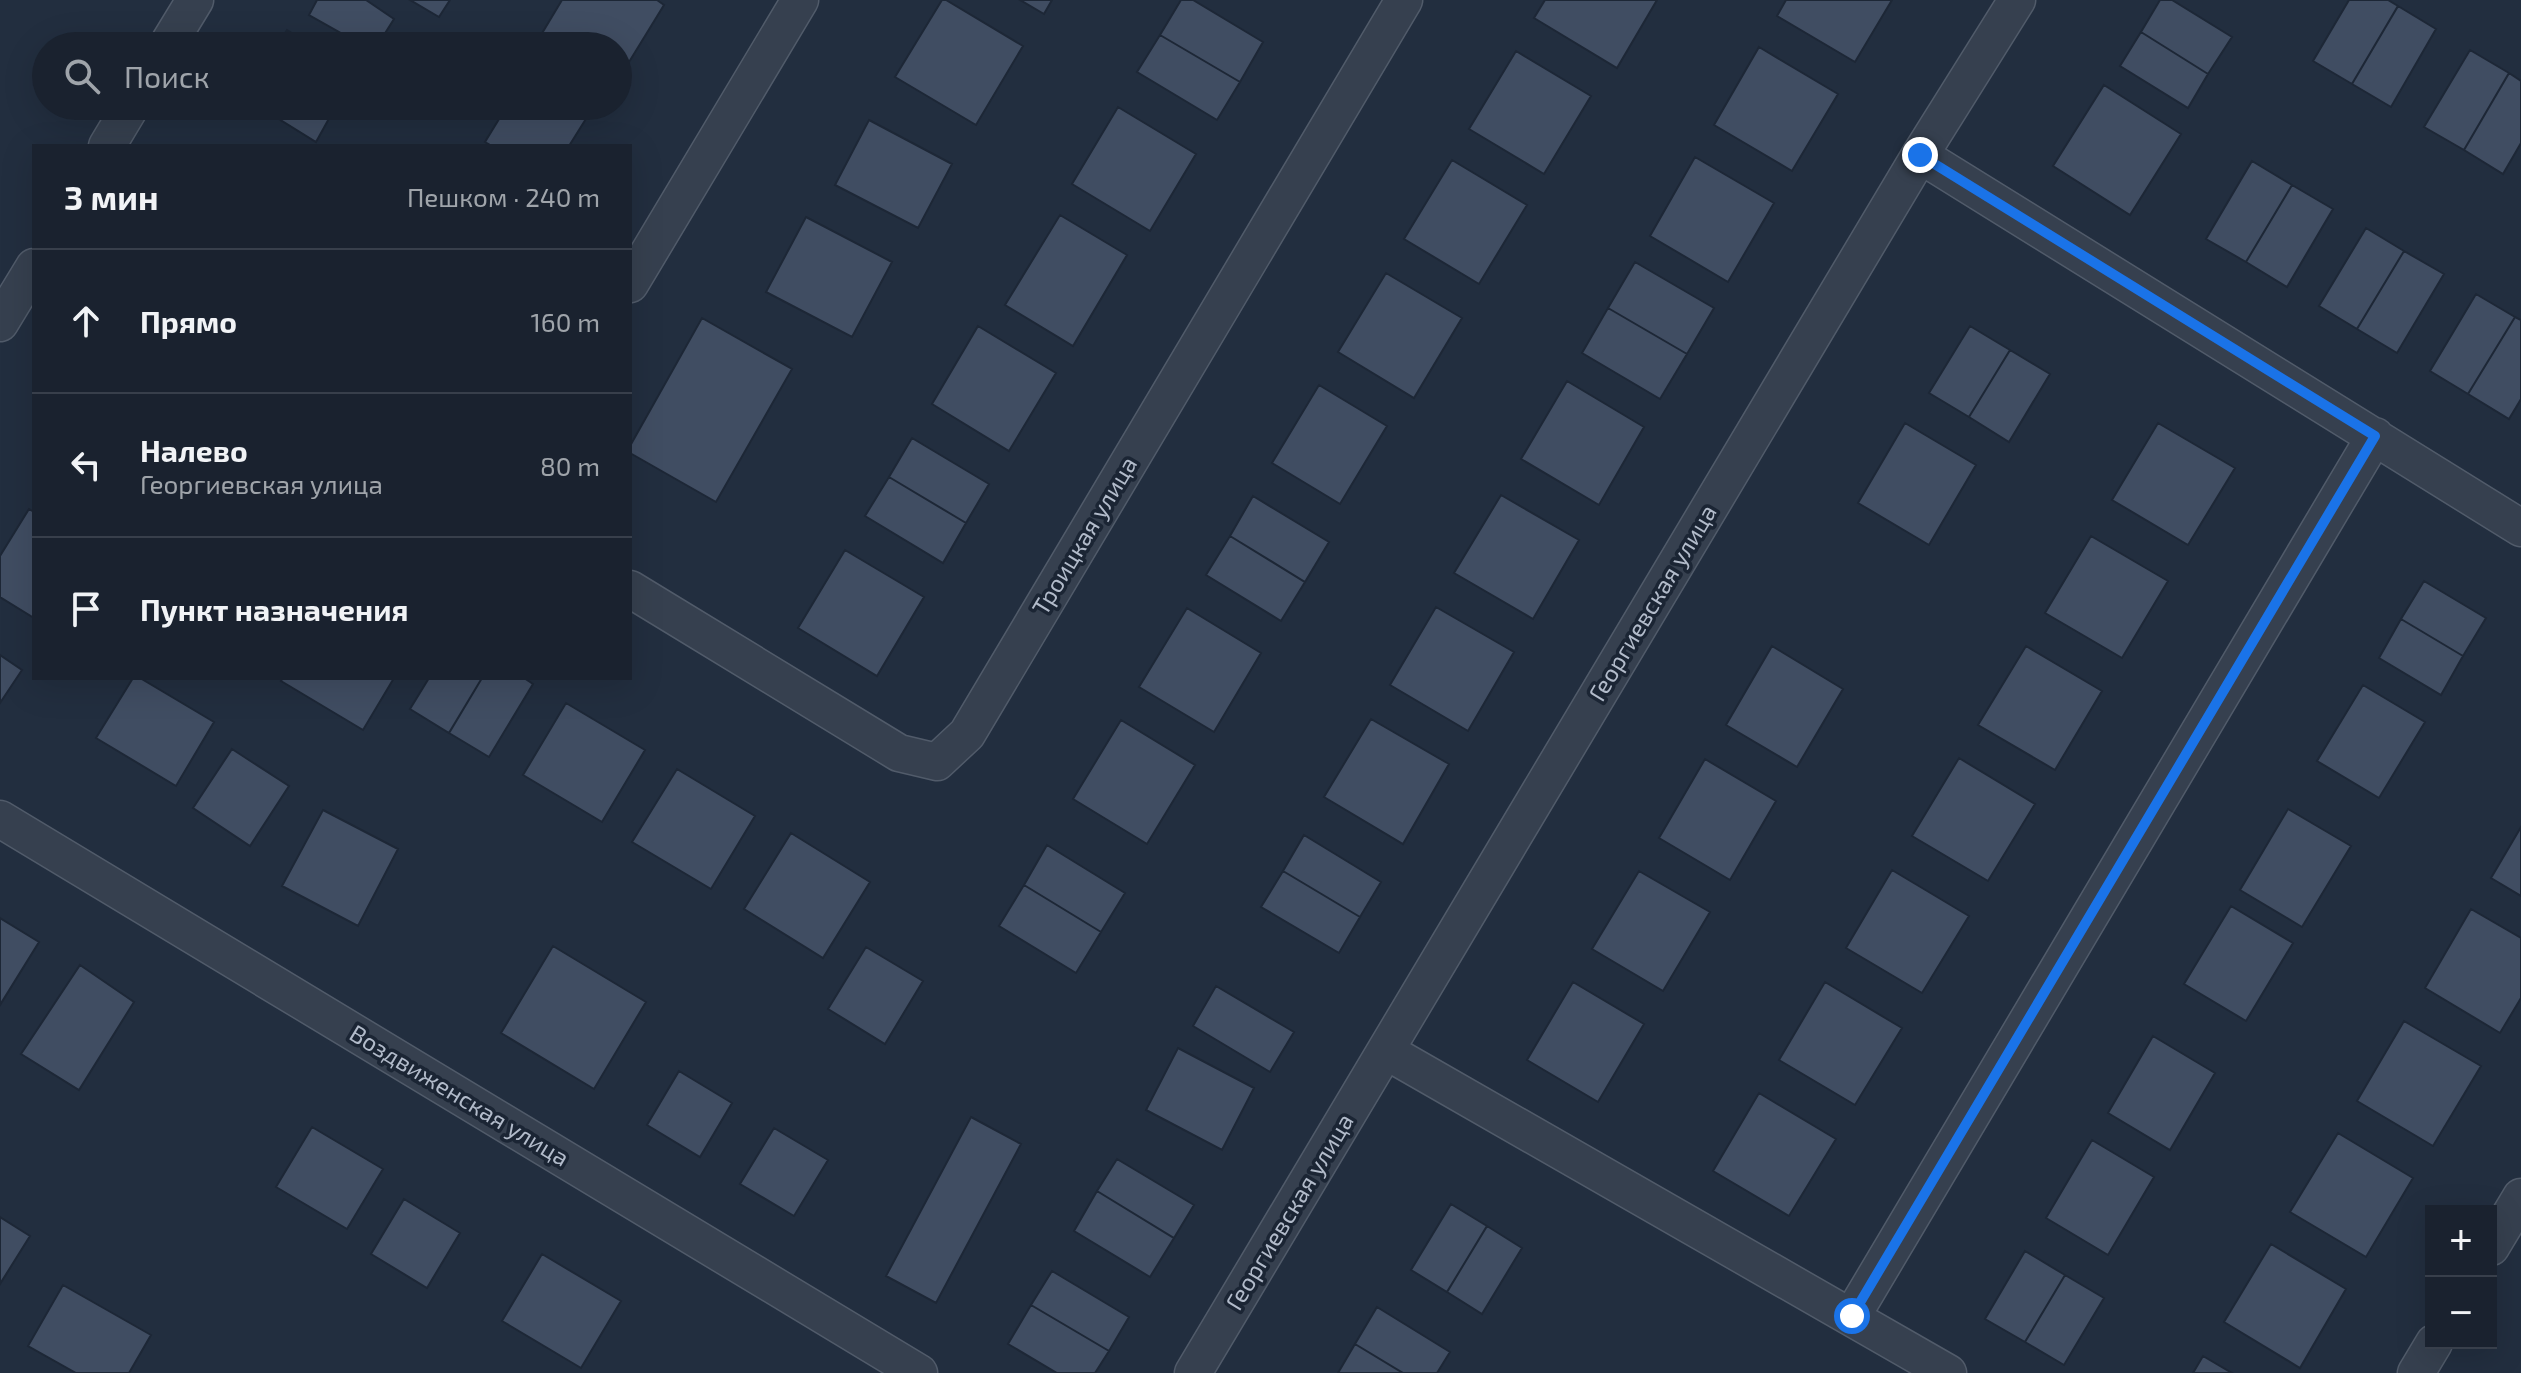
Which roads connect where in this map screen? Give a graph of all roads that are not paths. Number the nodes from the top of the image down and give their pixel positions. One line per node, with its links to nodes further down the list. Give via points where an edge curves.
1 (195, 0): 5 (street)
2 (800, 0): 10 (street)
3 (1404, 0): 14 (street, Троицкая улица, via 967,734 937,762 899,753)
4 (2017, 0): 8 (street, Георгиевская улица)
5 (176, 32)
6 (123, 120): 7 (street)
7 (108, 144)
8 (1920, 155): 12 (street); 16 (street, Георгиевская улица)
9 (32, 270): 11 (street)
10 (632, 281)
11 (0, 323)
12 (2375, 436): 13 (street); 19 (street)
13 (2521, 528)
14 (632, 590)
15 (0, 819): 21 (street, Воздвиженская улица)
16 (1386, 1051): 19 (street); 22 (street, Георгиевская улица)
17 (2521, 1197): 18 (street)
18 (2497, 1237)
19 (1852, 1316): 23 (street)
20 (2430, 1349): 24 (street)
21 (919, 1373)
22 (1193, 1373)
23 (1948, 1373)
24 (2416, 1373)

